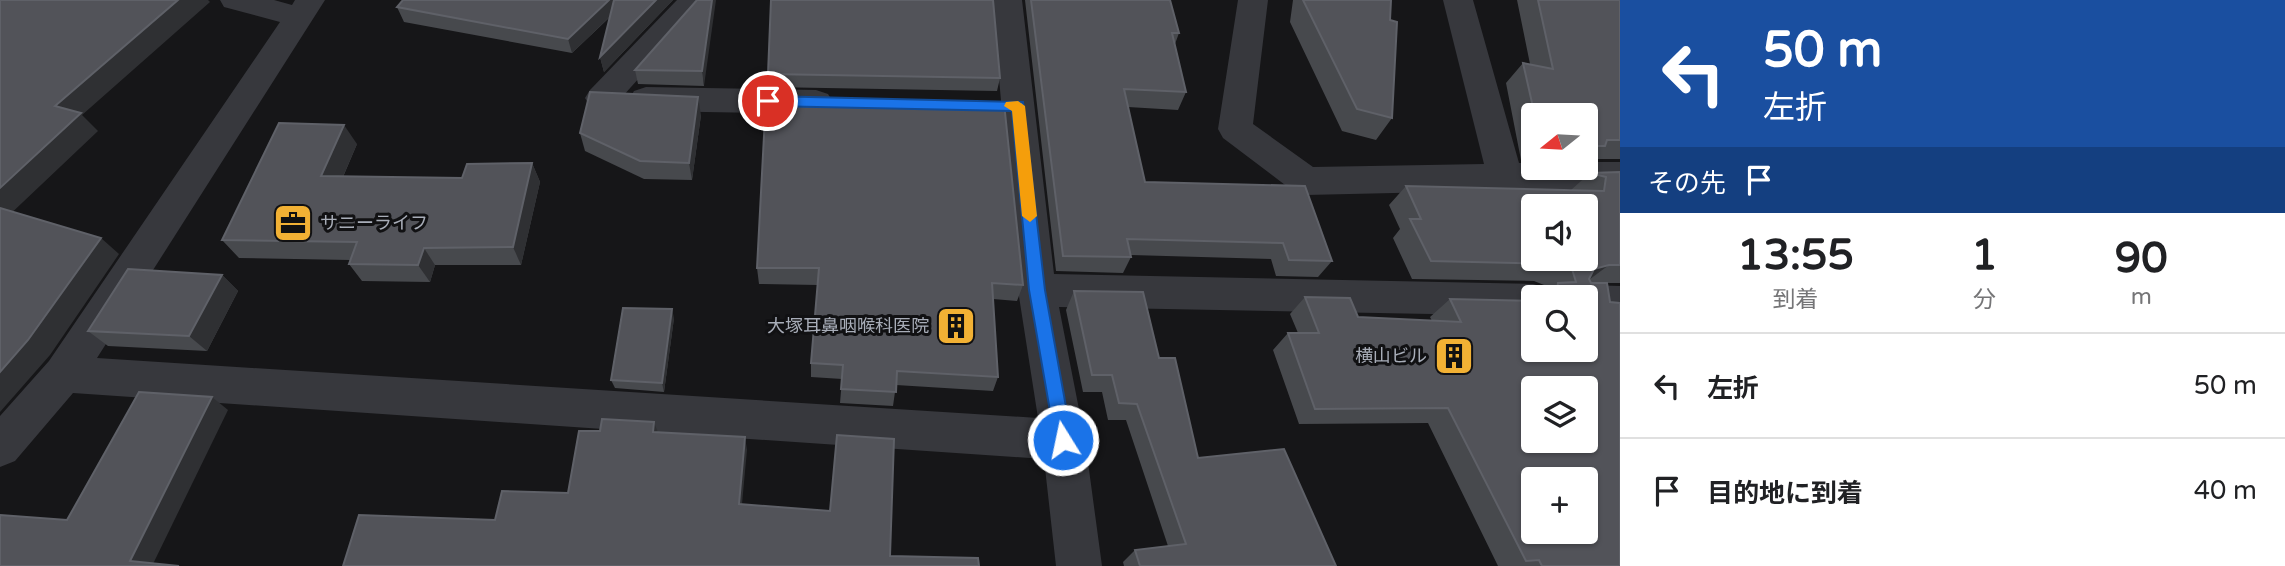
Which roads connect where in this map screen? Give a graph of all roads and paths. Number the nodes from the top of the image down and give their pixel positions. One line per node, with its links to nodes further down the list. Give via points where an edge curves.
1 (235, 0): 6 (street)
2 (694, 0): 7 (street, via 602,98)
3 (1007, 0): 10 (street, via 1004,105)
4 (1253, 0): 9 (street, via 1235,129 1306,181)
5 (1458, 0): 9 (street)
6 (303, 8): 14 (street)
7 (852, 103)
8 (1620, 175): 9 (street)
9 (1505, 176)
10 (1037, 290): 11 (street); 15 (street)
11 (1521, 300)
12 (1598, 302): 13 (street)
13 (1620, 302)
14 (64, 374): 15 (street); 16 (street)
15 (1063, 440): 17 (street)
16 (0, 447)
17 (1079, 566)

